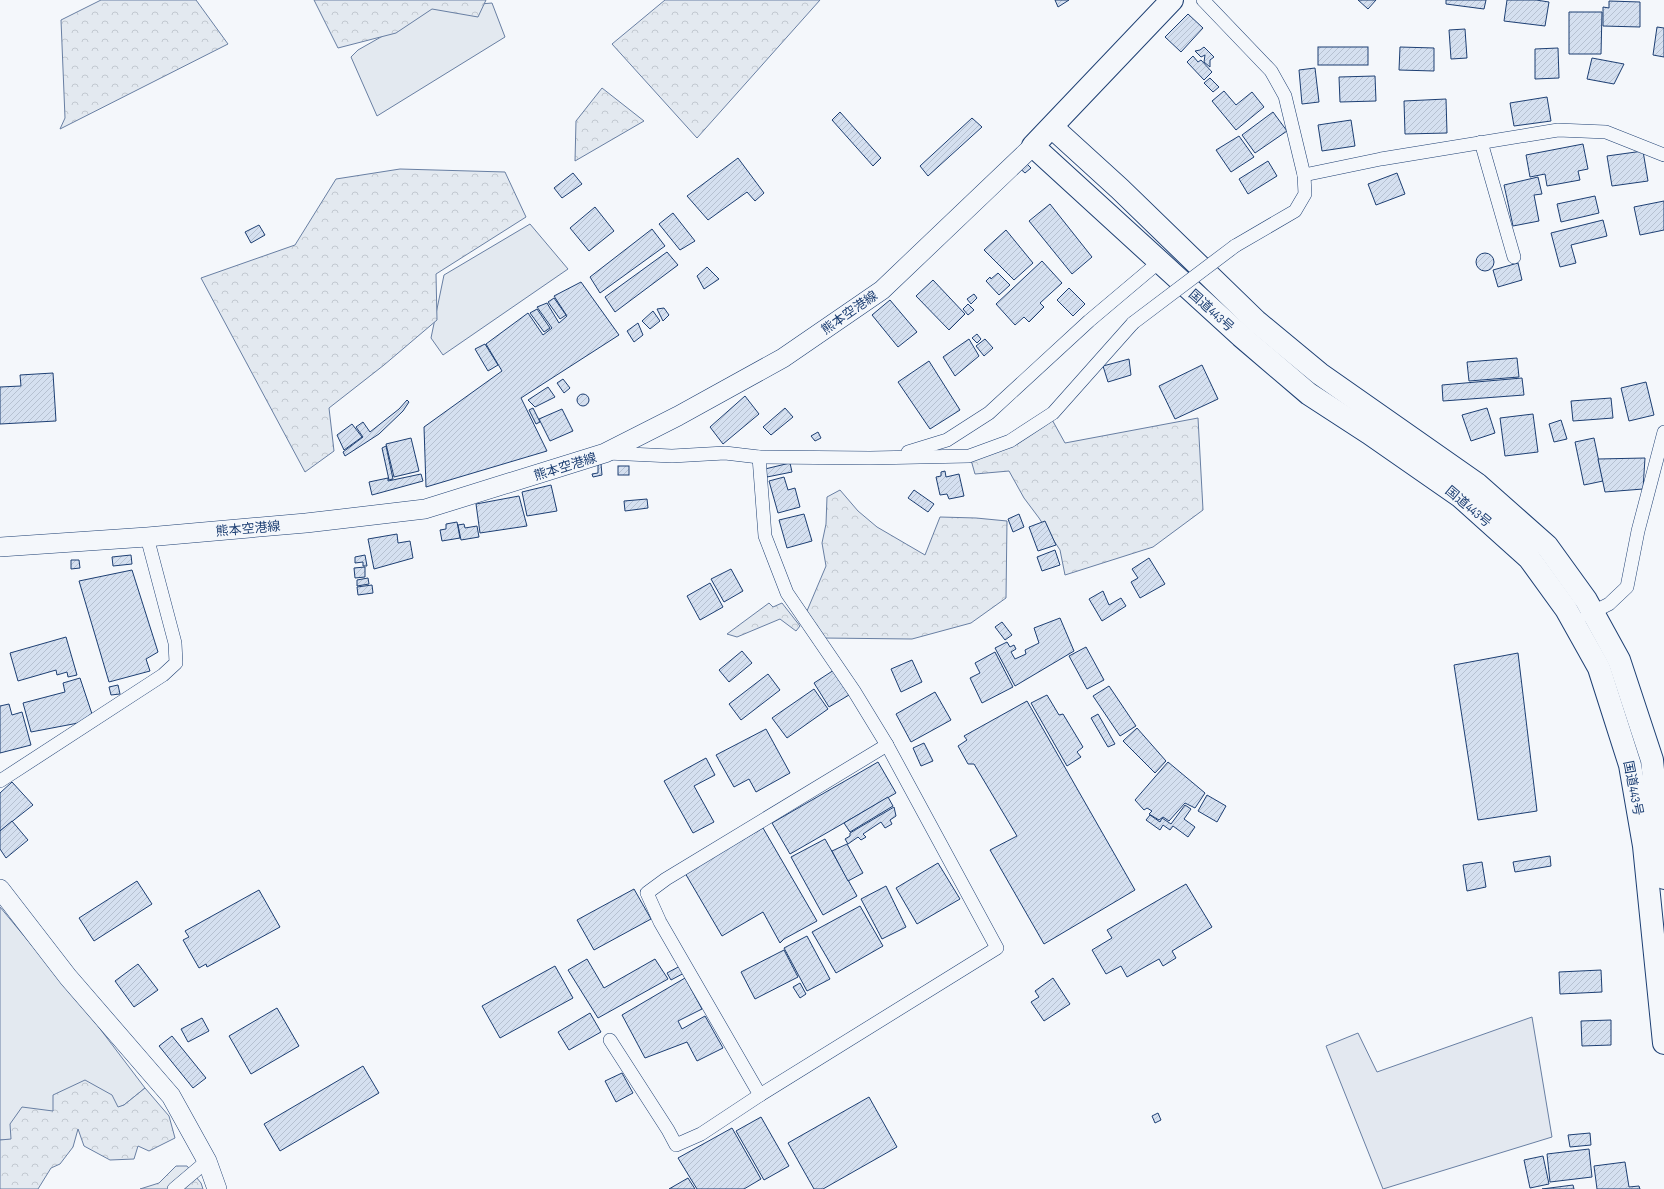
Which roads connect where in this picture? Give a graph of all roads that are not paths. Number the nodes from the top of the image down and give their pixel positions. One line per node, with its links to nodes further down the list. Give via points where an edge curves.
1 (1172, 0): 3 (highway)
2 (1203, 0): 7 (street, via 1270,71 1285,96)
3 (1052, 128): 5 (highway); 16 (highway, 国道443号, via 1120,189 1262,326 1320,374 1476,484 1547,546)
4 (1481, 142): 6 (street, via 1558,130 1606,132); 7 (street, via 1381,159); 8 (street)
5 (1033, 146): 9 (highway, 国道443号); 11 (main road, 熊本空港線, via 882,290 783,358)
6 (1664, 155)
7 (1304, 176): 13 (street, bridge, via 1305,194 1295,210 1235,246 1133,323 1053,413 1010,441 969,456)
8 (1514, 257)
9 (1159, 262): 13 (street, via 1089,321 989,413 947,440); 17 (highway, 国道443号, via 1309,394 1461,497 1529,558)
10 (1664, 432): 16 (street, via 1638,531 1627,587 1609,604)
11 (605, 453): 12 (street, via 672,456 725,453); 14 (main road, 熊本空港線, via 425,509 306,523)
12 (759, 457): 13 (street); 18 (street, via 765,536 787,593 854,691)
13 (892, 457)
14 (147, 537): 15 (main road, 熊本空港線); 19 (street, via 174,643 176,663 163,675)
15 (0, 547)
16 (1593, 612): 17 (street); 20 (highway, 国道443号, via 1619,660 1652,760)
17 (1573, 622): 23 (highway, 国道443号, via 1599,668 1630,765 1644,846)
18 (887, 745): 24 (street, via 997,948); 24 (street, via 647,893 660,922)
19 (0, 781)
20 (1664, 878)
21 (0, 888): 25 (main road, via 68,977 171,1096)
22 (610, 1040): 24 (street, via 676,1145 701,1134)
23 (1664, 1043)
24 (760, 1095)
25 (207, 1161): 26 (street); 27 (main road)
26 (174, 1189)
27 (217, 1189)

